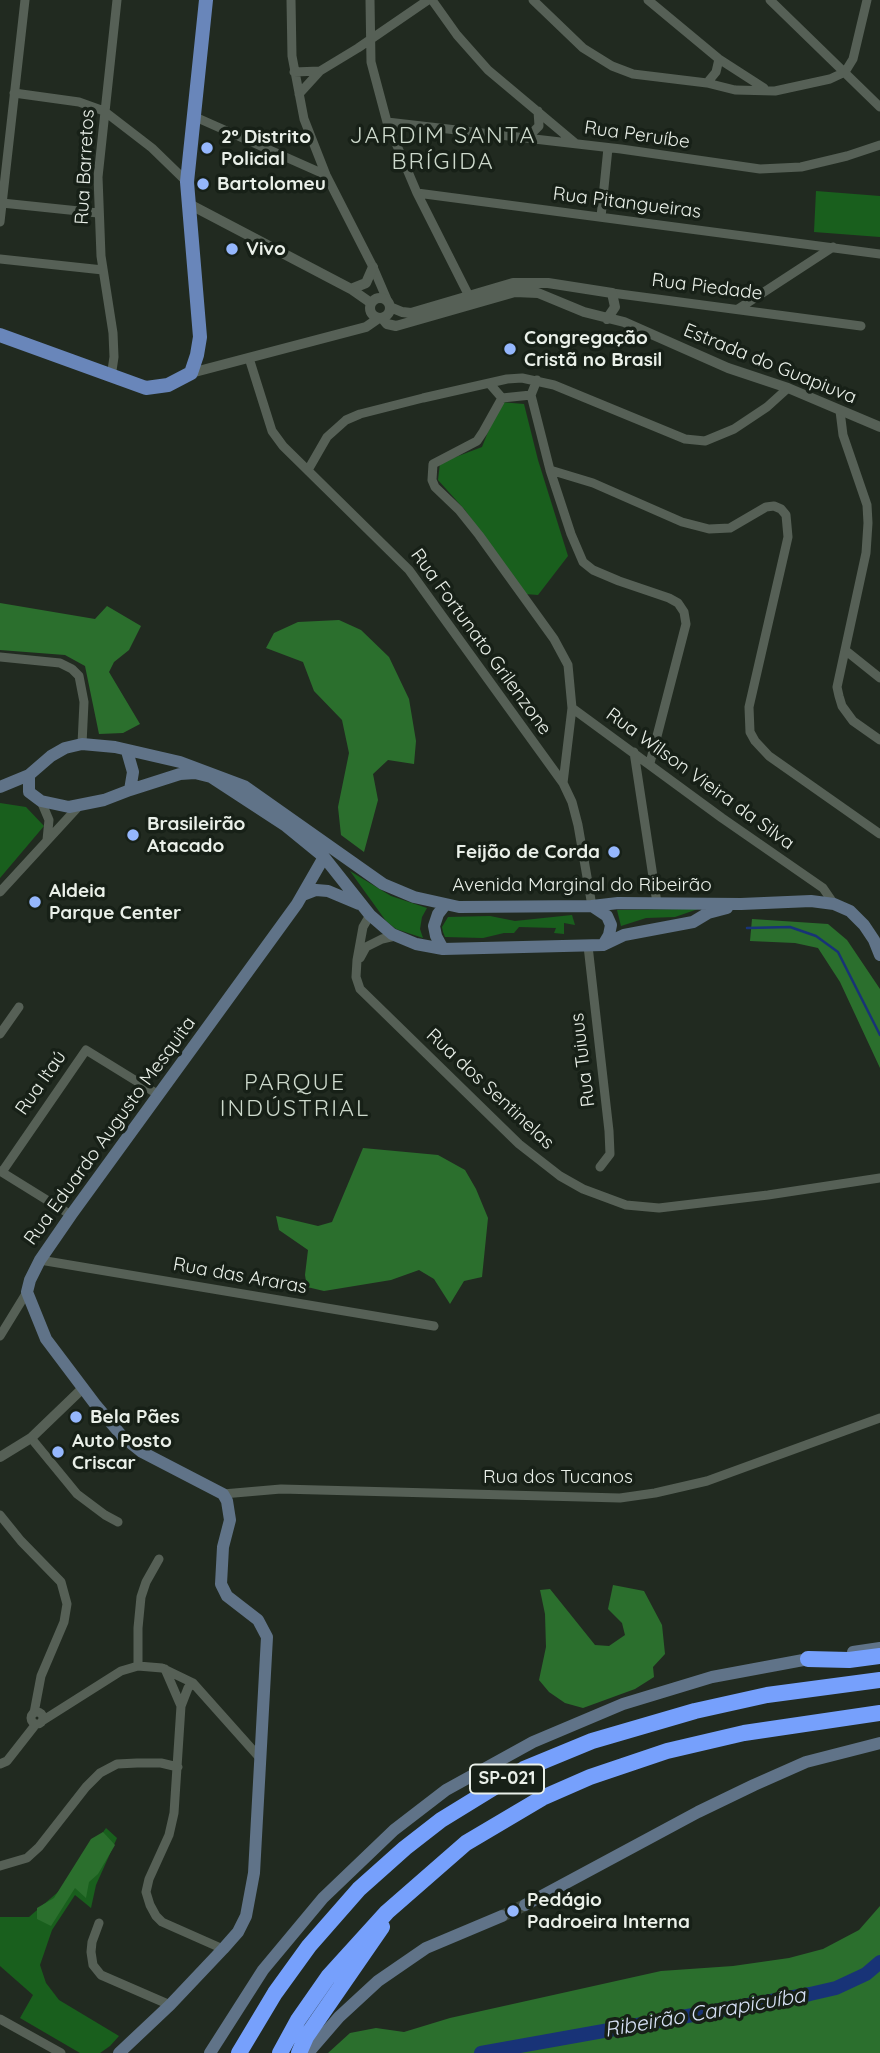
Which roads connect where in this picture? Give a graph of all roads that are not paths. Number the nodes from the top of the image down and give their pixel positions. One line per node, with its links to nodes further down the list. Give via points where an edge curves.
1 (25, 0): 20 (street)
2 (117, 0): 23 (street, Rua Barretos)
3 (206, 0): 25 (main road)
4 (291, 0): 14 (street)
5 (370, 0): 11 (street)
6 (430, 0): 11 (street); 24 (street, via 488,70)
7 (533, 0): 17 (street, via 583,48 612,66 633,74)
8 (648, 0): 12 (street)
9 (867, 0): 15 (street, via 853,59)
10 (772, 1): 15 (street)
11 (369, 41): 13 (street); 26 (street)
12 (719, 59): 16 (street); 17 (street)
13 (320, 71): 14 (street); 21 (street)
14 (295, 72): 21 (street)
15 (845, 72): 19 (street); 22 (street)
16 (742, 75): 18 (street); 19 (street)
17 (707, 83): 18 (street)
18 (735, 90): 19 (street)
19 (769, 90)
20 (14, 93): 23 (street, via 79,102); 31 (street)
21 (299, 94): 32 (street)
22 (880, 107)
23 (104, 111): 33 (street); 37 (street, Rua Barretos)
24 (538, 111): 27 (street, via 539,126); 28 (street)
25 (193, 116): 32 (street); 33 (main road)
26 (387, 122): 27 (street, Rua Peruíbe); 34 (street)
27 (527, 138): 28 (street, Rua Peruíbe)
28 (576, 145): 30 (street, Rua Peruíbe)
29 (880, 145): 30 (street, Rua Peruíbe, via 781,169)
30 (608, 148): 38 (street)
31 (3, 167): 35 (street)
32 (327, 175): 43 (street)
33 (187, 182): 36 (main road)
34 (417, 193): 38 (street, Rua Pitangueiras); 49 (street)
35 (2, 203): 37 (street); 39 (street)
36 (189, 204): 46 (street); 62 (main road, via 200,337)
37 (97, 213): 44 (street, Rua Barretos)
38 (601, 217): 40 (street, Rua Pitangueiras)
39 (0, 222)
40 (833, 247): 41 (street, Rua Pitangueiras); 53 (street)
41 (880, 254)
42 (0, 259): 44 (street)
43 (373, 267): 46 (street, via 366,283); 50 (street)
44 (103, 270): 63 (street, Rua Barretos, via 113,333)
45 (548, 283): 47 (street, Rua Piedade); 49 (street, Estrada do Guapiuva, via 513,283)
46 (351, 289): 51 (street)
47 (592, 290): 48 (street, Rua Piedade); 54 (street)
48 (612, 293): 52 (street); 53 (street, Rua Piedade)
49 (469, 302): 50 (street, Estrada do Guapiuva, via 411,313); 54 (street, Estrada do Guapiuva, via 515,292 538,293); 55 (street, via 394,326)
50 (389, 304): 51 (street, Estrada do Guapiuva, via 380,298); 55 (street, via 389,313)
51 (370, 306): 55 (street, via 373,316); 59 (street, via 358,324)
52 (615, 307): 56 (street); 57 (street)
53 (738, 309): 58 (street, Rua Piedade)
54 (584, 312): 56 (street, Estrada do Guapiuva)
55 (381, 318): 59 (street)
56 (607, 319): 57 (street, Estrada do Guapiuva)
57 (624, 322): 66 (street, Estrada do Guapiuva, via 728,368)
58 (861, 326)
59 (340, 333): 61 (street)
60 (0, 335): 63 (main road)
61 (249, 358): 62 (street); 71 (street, Rua Fortunato Grilenzone, via 272,431)
62 (191, 373): 63 (main road, via 155,388)
63 (111, 377)
64 (537, 380): 65 (street); 66 (street, via 685,439 705,442 734,429); 67 (street)
65 (489, 383): 68 (street); 71 (street, via 346,420 327,437)
66 (788, 388): 69 (street, Estrada do Guapiuva)
67 (531, 395): 68 (street); 72 (street)
68 (502, 398): 76 (street, via 477,441 433,464 432,480 469,521 561,650 568,665)
69 (840, 411): 70 (street, Estrada do Guapiuva); 73 (street, via 868,523)
70 (880, 427)
71 (308, 470): 83 (street, Rua Fortunato Grilenzone, via 416,577)
72 (550, 470): 81 (street, via 583,562 605,576 669,598 684,612 686,624); 89 (street, via 709,529 730,528 766,507 782,509 788,537 749,707 750,732 769,756)
73 (845, 650): 75 (street); 77 (street, via 838,687 842,706 853,721)
74 (0, 657): 78 (street, via 72,668 79,676 84,702)
75 (880, 678)
76 (572, 708): 80 (street, Rua Wilson Vieira da Silva); 83 (street)
77 (880, 740)
78 (82, 744): 79 (main road, Avenida Marginal do Ribeirão); 82 (main road, via 51,756)
79 (127, 751): 85 (main road, via 133,772); 99 (main road, Avenida Marginal do Ribeirão, via 180,762 244,786 383,884)
80 (634, 752): 81 (street, Rua Wilson Vieira da Silva); 96 (street)
81 (650, 763): 92 (street, Rua Wilson Vieira da Silva)
82 (29, 775): 84 (main road); 86 (main road)
83 (563, 783): 100 (street, Rua Fortunato Grilenzone, via 578,825)
84 (0, 788): 86 (main road)
85 (130, 790): 88 (main road, Avenida Marginal do Ribeirão); 91 (main road, Avenida Marginal do Ribeirão, via 180,774 211,777)
86 (29, 792): 87 (main road)
87 (41, 801): 88 (main road); 90 (street, via 49,820)
88 (79, 806): 90 (street)
89 (880, 834)
90 (47, 842): 93 (street)
91 (324, 857): 94 (main road, Rua Eduardo Augusto Mesquita); 101 (main road, Avenida Marginal do Ribeirão)
92 (806, 878): 95 (street); 98 (street, Rua Wilson Vieira da Silva, via 823,888)
93 (0, 892)
94 (303, 895): 101 (main road, via 328,891); 110 (main road, Rua Eduardo Augusto Mesquita)
95 (811, 901): 97 (main road, Avenida Marginal do Ribeirão); 98 (main road, Avenida Marginal do Ribeirão)
96 (657, 902): 97 (main road, Avenida Marginal do Ribeirão); 100 (main road, Avenida Marginal do Ribeirão)
97 (741, 904): 103 (main road, Avenida Marginal do Ribeirão, via 693,922 624,935)
98 (834, 904): 106 (main road, Avenida Marginal do Ribeirão, via 864,925)
99 (445, 905): 100 (main road, Avenida Marginal do Ribeirão); 105 (main road, via 434,926)
100 (592, 906): 103 (main road, via 607,916 611,925)
101 (367, 910): 102 (main road, Avenida Marginal do Ribeirão); 107 (street, Rua dos Sentinelas)
102 (396, 936): 105 (main road, Avenida Marginal do Ribeirão); 107 (street, via 366,947)
103 (603, 945): 104 (main road, Avenida Marginal do Ribeirão)
104 (589, 946): 105 (main road, Avenida Marginal do Ribeirão); 111 (street, Rua Tuiuus, via 610,1154)
105 (443, 948)
106 (880, 955)
107 (357, 966): 113 (street, Rua dos Sentinelas, via 358,983 369,998 519,1144 560,1176 604,1198 644,1208 686,1206)
108 (19, 1007): 109 (street)
109 (0, 1034)
110 (159, 1094): 112 (street, Rua Itaú, via 86,1051); 114 (main road, Rua Eduardo Augusto Mesquita)
111 (600, 1167)
112 (1, 1171): 114 (street)
113 (880, 1178)
114 (71, 1215): 115 (main road, Rua Eduardo Augusto Mesquita)
115 (40, 1261): 116 (main road, Rua Eduardo Augusto Mesquita); 117 (street, Rua das Araras)
116 (27, 1292): 118 (street); 119 (main road, via 46,1339)
117 (434, 1326)
118 (0, 1336)
119 (83, 1388): 121 (street); 123 (main road, via 122,1436)
120 (880, 1418): 123 (street, Rua dos Tucanos, via 707,1481 620,1498 281,1489)
121 (31, 1438): 122 (street); 125 (street, via 77,1494)
122 (0, 1457)
123 (222, 1494): 138 (main road, via 230,1520 220,1584 227,1596 258,1620 267,1637)
124 (0, 1515): 136 (street, via 61,1582 67,1604 41,1676 34,1713 41,1714)
125 (118, 1522)
126 (159, 1559): 130 (street, via 141,1597)
127 (880, 1648): 129 (main road)
128 (880, 1656): 129 (highway)
129 (808, 1659): 151 (main road, via 712,1677 623,1704 533,1742 446,1790 369,1852 316,1906 263,1970)
130 (138, 1666): 131 (street); 136 (street, via 121,1671)
131 (165, 1669): 133 (street); 134 (street)
132 (880, 1680): 152 (highway, SP-021, via 767,1695 684,1714 592,1741 514,1775 441,1820 359,1889 309,1945)
133 (193, 1683): 134 (street); 138 (street)
134 (181, 1706): 140 (street)
135 (880, 1713): 143 (highway, SP-021, via 744,1733 667,1751 590,1777 542,1798 466,1843)
136 (39, 1723): 139 (street)
137 (880, 1743): 142 (main road, via 806,1762 754,1785)
138 (259, 1757): 146 (main road, via 251,1899 238,1932)
139 (0, 1764)
140 (178, 1768): 141 (street, via 161,1763 117,1764 100,1773 39,1847 27,1858); 146 (street, via 169,1835 146,1892 162,1922)
141 (0, 1866)
142 (525, 1905)
143 (387, 1912): 153 (highway, SP-021, via 328,1976); 154 (highway, via 378,1935)
144 (502, 1916): 155 (main road, via 426,1948 389,1973 338,2017)
145 (99, 1923): 147 (street, via 91,1952 101,1975)
146 (223, 1948): 147 (main road)
147 (170, 2005): 150 (main road)
148 (0, 2019): 149 (street)
149 (61, 2053)
150 (119, 2053)
151 (210, 2053)
152 (239, 2053)
153 (280, 2053)
154 (299, 2053)
155 (308, 2053)

